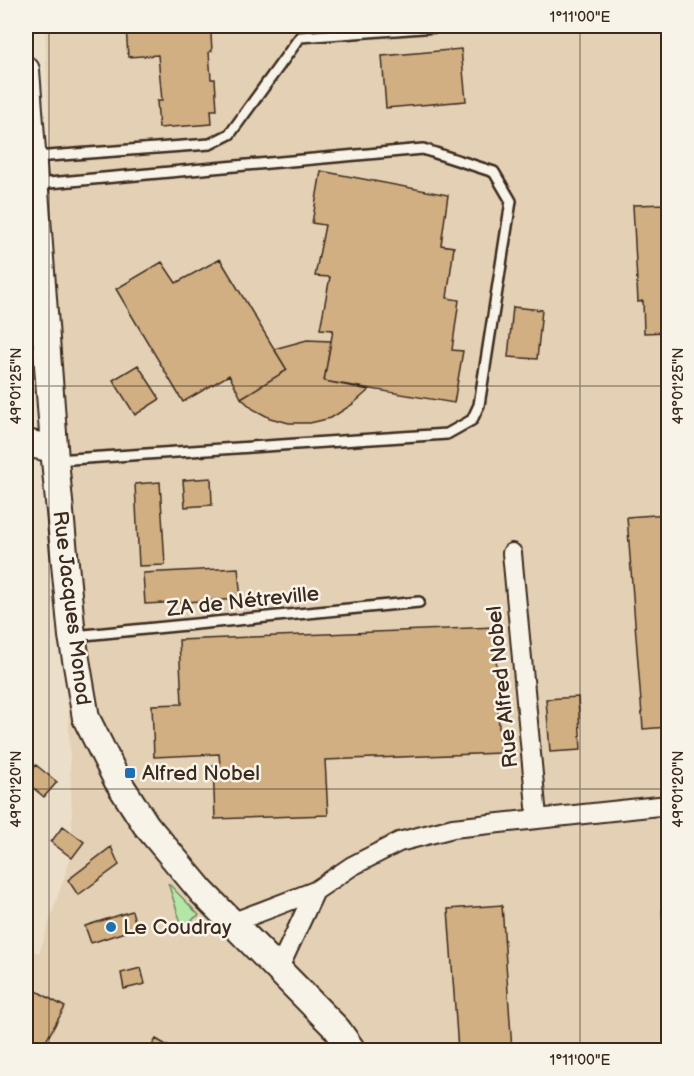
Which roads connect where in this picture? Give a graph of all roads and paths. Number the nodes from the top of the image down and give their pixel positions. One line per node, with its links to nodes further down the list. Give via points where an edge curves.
1 (450, 26): 3 (lane, via 300,37 230,134 210,144)
2 (26, 70): 3 (street, Rue Jacques Monod)
3 (33, 157): 4 (street, Rue Jacques Monod)
4 (35, 184): 6 (street, Rue Jacques Monod); 6 (lane, via 423,149 494,172 511,201 479,405 472,420 447,434)
5 (26, 443): 6 (street)
6 (54, 454): 9 (street, Rue Jacques Monod)
7 (512, 553): 11 (street, Rue Alfred Nobel)
8 (419, 602): 9 (lane, ZA de Nétreville)
9 (72, 636): 13 (street, Rue Jacques Monod, via 86,718 117,780 166,851)
10 (669, 805): 11 (street)
11 (537, 817): 12 (street, via 453,828 399,842)
12 (315, 891): 13 (street); 14 (street)
13 (234, 922): 14 (street, Rue Jacques Monod)
14 (279, 968): 15 (street, Rue Jacques Monod, via 337,1029)
15 (351, 1050)

